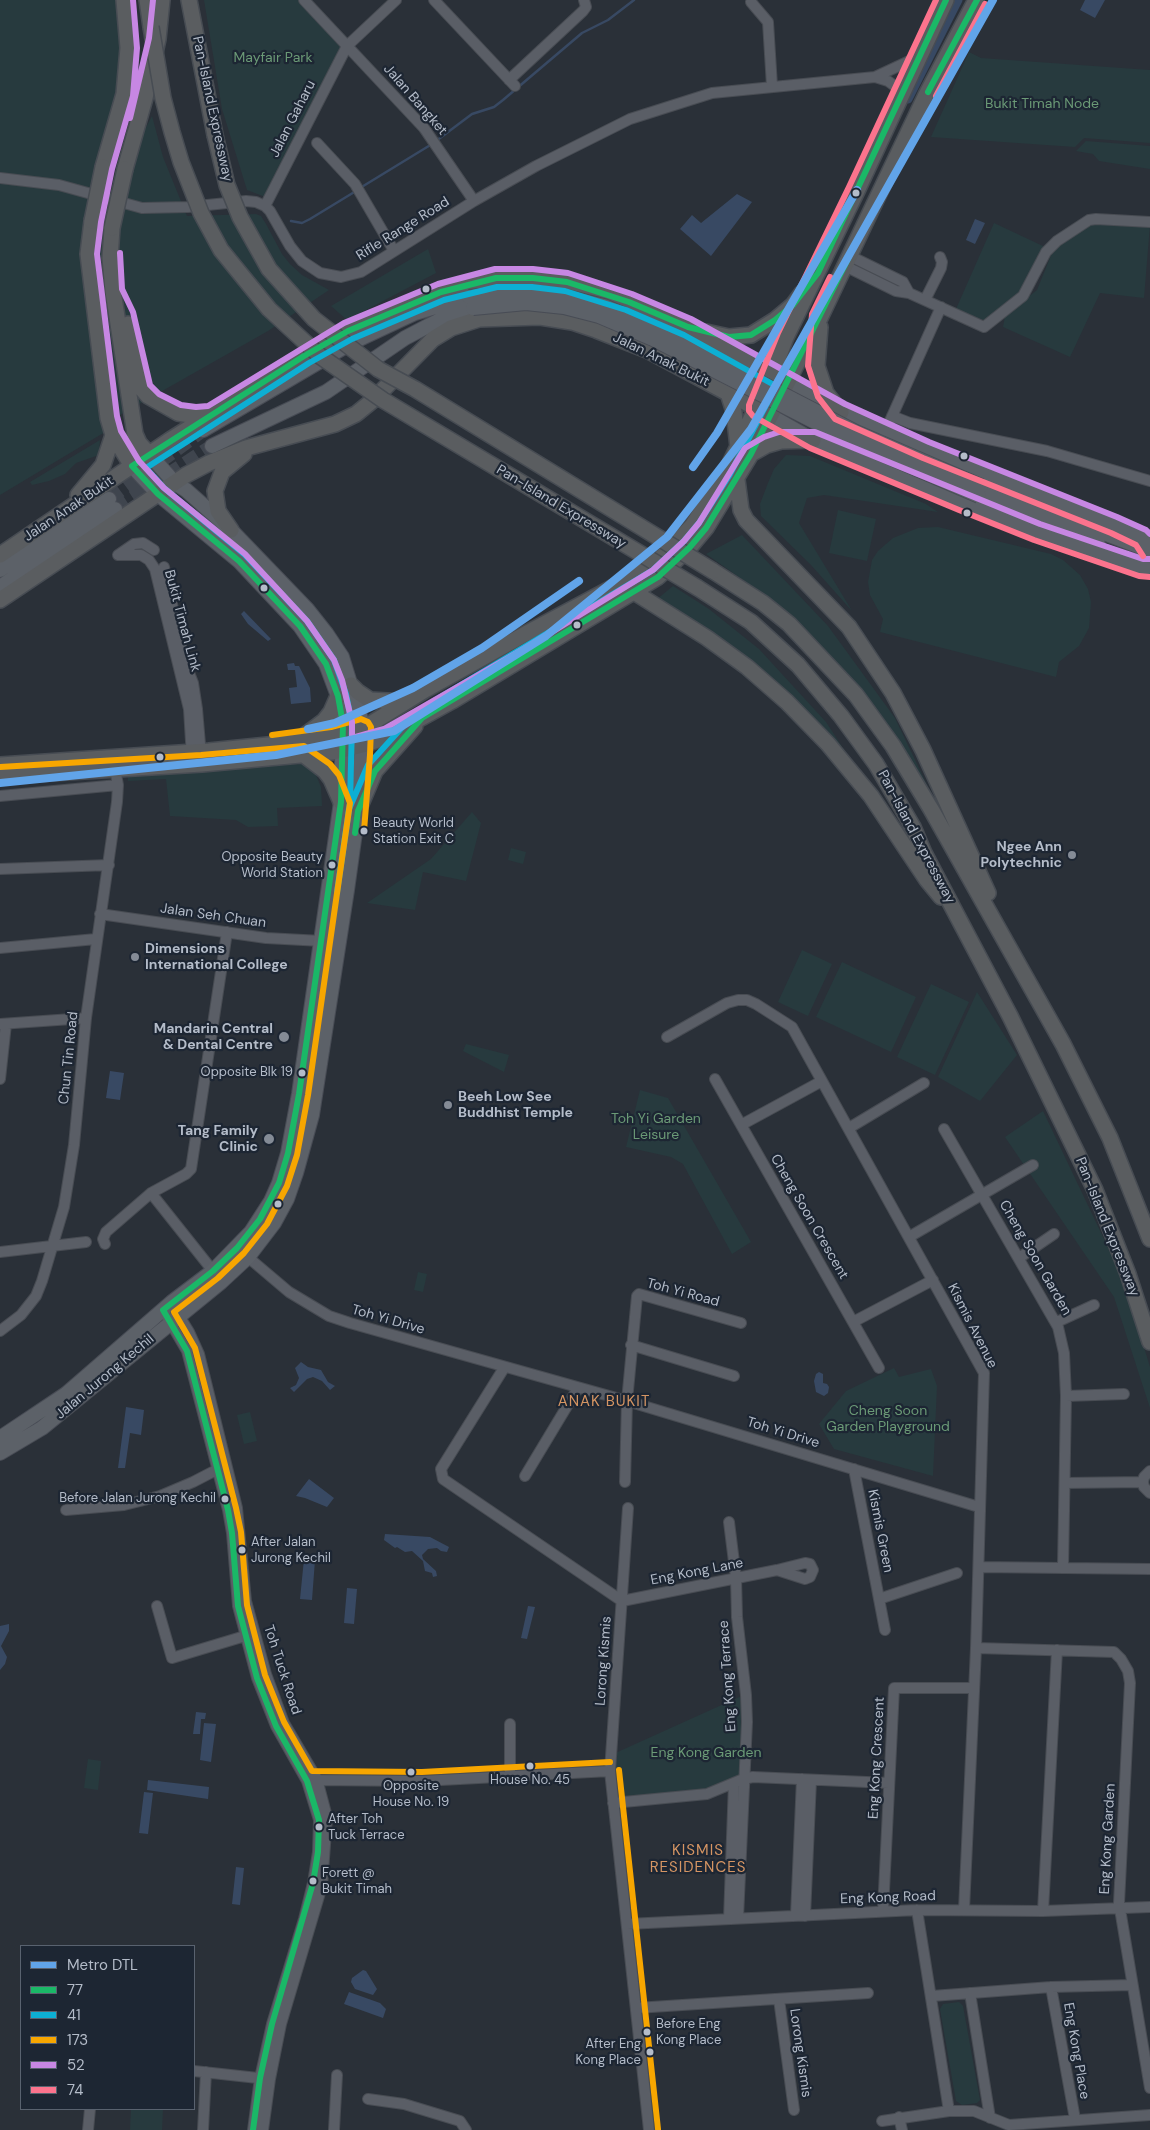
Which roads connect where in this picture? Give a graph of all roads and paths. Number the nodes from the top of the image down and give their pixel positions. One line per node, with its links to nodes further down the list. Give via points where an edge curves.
1 (124, 0): 45 (highway, bridge, via 128,48 124,94 103,167 88,254 106,404)
2 (147, 0): 87 (highway, Pan-Island Expressway, bridge, via 163,98 191,189 216,242 259,298 320,356 383,400 751,622 821,690 876,764)
3 (162, 0): 36 (highway, bridge, via 145,98 112,228 110,258 113,291 126,315)
4 (190, 0): 90 (highway, Pan-Island Expressway, bridge, via 214,136 227,185 269,269 314,319 378,369 713,571 789,624 856,695 893,746 932,809)
5 (304, 0): 12 (street)
6 (396, 0): 12 (street, Jalan Gaharu)
7 (434, 0): 8 (street, via 512,84 583,12 586,7)
8 (584, 0)
9 (946, 0): 13 (highway)
10 (976, 0): 24 (highway, via 926,95)
11 (751, 2): 15 (street, via 768,22)
12 (347, 46): 19 (street, Jalan Bangket, via 430,134); 20 (street, Jalan Gaharu)
13 (920, 56): 14 (street, Rifle Range Road); 16 (highway)
14 (875, 77): 15 (street, Rifle Range Road); 16 (street, via 896,87)
15 (772, 86): 19 (street, Rifle Range Road, via 712,93 630,119)
16 (901, 97): 25 (highway)
17 (317, 143): 22 (street, via 355,184)
18 (0, 178): 20 (street, via 59,185 142,208 246,201)
19 (474, 201): 22 (street, Rifle Range Road)
20 (265, 206): 22 (street, Rifle Range Road, via 295,253 320,273 351,276)
21 (1150, 222): 28 (street, via 1089,220 1046,252 1023,296 984,327)
22 (394, 251)
23 (940, 257): 26 (street, via 941,268)
24 (847, 261): 26 (street, via 880,277 896,291); 29 (highway)
25 (818, 273): 30 (highway, via 793,305 751,335 728,337); 34 (highway)
26 (925, 300): 28 (street)
27 (471, 303): 34 (main road, Jalan Anak Bukit, bridge, via 528,292 604,306); 43 (main road, Jalan Anak Bukit, via 415,313 351,343); 48 (main road, Jalan Anak Bukit, via 404,338 326,392)
28 (941, 307): 41 (street)
29 (821, 316): 33 (highway); 38 (highway, via 817,366 826,393)
30 (688, 327): 31 (highway, Jalan Anak Bukit); 39 (highway, Jalan Anak Bukit, via 629,302 567,282 496,278 441,292 348,331)
31 (710, 340): 32 (highway, via 710,359); 34 (highway, Jalan Anak Bukit)
32 (697, 376): 35 (highway, Jalan Anak Bukit); 47 (highway, Jalan Anak Bukit, via 647,350 572,322 526,316 478,319 451,328 433,339 356,414 335,424)
33 (788, 382): 34 (highway, Jalan Anak Bukit); 38 (main road); 40 (highway)
34 (763, 383): 37 (highway); 56 (main road, bridge)
35 (728, 393): 37 (highway, Jalan Anak Bukit); 49 (highway)
36 (136, 394): 39 (highway, via 196,416); 50 (highway, via 135,434)
37 (757, 408): 40 (highway, Jalan Anak Bukit); 49 (highway)
38 (841, 412): 42 (main road)
39 (211, 414): 50 (highway, Jalan Anak Bukit)
40 (771, 416): 46 (main road); 49 (highway)
41 (892, 416): 44 (street); 54 (street, via 910,423 1046,451)
42 (856, 418): 44 (main road); 51 (main road, via 841,439 843,447)
43 (203, 430)
44 (884, 432): 61 (main road, via 1114,525 1142,538)
45 (113, 435): 52 (highway); 58 (highway, via 103,465)
46 (813, 440): 49 (highway, via 781,442); 51 (main road)
47 (255, 445): 55 (highway, Jalan Anak Bukit, via 209,463); 59 (highway, via 227,466 218,480 215,491 217,505)
48 (212, 446)
49 (745, 451): 53 (highway); 71 (highway, via 724,476 696,521 664,555 640,573)
50 (149, 454): 52 (highway, Jalan Anak Bukit); 55 (main road, Jalan Jurong Kechil)
51 (853, 456): 63 (main road, via 1038,532 1142,568)
52 (132, 466): 57 (main road, Jalan Jurong Kechil); 58 (highway, Jalan Anak Bukit)
53 (737, 480): 67 (highway, via 690,547 658,577); 90 (highway, via 740,510 746,520 849,627 893,693 923,750 996,911)
54 (1150, 482)
55 (175, 483): 57 (highway, Jalan Anak Bukit); 59 (main road, Jalan Jurong Kechil)
56 (980, 491): 61 (main road); 63 (main road)
57 (158, 494): 68 (highway, Jalan Anak Bukit); 70 (main road, Jalan Jurong Kechil, via 239,562 300,626 326,664)
58 (62, 512): 62 (highway, Jalan Anak Bukit)
59 (231, 530): 69 (main road, Jalan Jurong Kechil, via 321,627 342,657)
60 (154, 550): 77 (street, Bukit Timah Link, via 143,543 134,544 118,555 141,555 154,569 189,709)
61 (1150, 551)
62 (0, 555)
63 (1150, 566)
64 (164, 567): 77 (street, Bukit Timah Link, via 184,660 193,683 197,709)
65 (0, 570): 66 (main road, Jalan Anak Bukit, via 112,504)
66 (0, 588)
67 (634, 592): 72 (highway); 87 (highway, via 707,638 787,702 828,744 871,796 935,892)
68 (0, 600)
69 (351, 685): 71 (highway, via 370,700); 73 (main road, Jalan Jurong Kechil)
70 (338, 696): 74 (main road, Jalan Jurong Kechil); 76 (highway, via 331,712)
71 (405, 702): 73 (highway)
72 (422, 718): 75 (highway, via 387,737); 84 (highway, via 375,771)
73 (362, 728): 74 (highway); 75 (main road, Jalan Jurong Kechil)
74 (343, 741): 75 (highway); 76 (highway); 83 (main road, Jalan Jurong Kechil)
75 (362, 745): 84 (main road, Jalan Jurong Kechil)
76 (300, 748): 77 (highway); 83 (highway, via 325,771)
77 (197, 758): 78 (highway); 79 (highway)
78 (0, 765)
79 (116, 769): 80 (highway); 81 (street, Chun Tin Road)
80 (0, 776)
81 (118, 785): 82 (street); 85 (street, Chun Tin Road)
82 (0, 796)
83 (342, 802): 92 (main road, Jalan Jurong Kechil)
84 (358, 811): 115 (main road, Jalan Jurong Kechil, via 312,1115 287,1199)
85 (109, 865): 86 (street); 88 (street, Chun Tin Road)
86 (0, 869)
87 (951, 902): 126 (highway, Pan-Island Expressway, via 1095,1190)
88 (100, 914): 89 (street, Jalan Seh Chuan); 91 (street, Chun Tin Road)
89 (227, 932): 92 (street, Jalan Seh Chuan); 105 (street, via 191,1169)
90 (1000, 934): 109 (highway, Pan-Island Expressway, via 1063,1044 1110,1138)
91 (96, 939): 93 (street); 94 (street, Chun Tin Road)
92 (322, 941): 113 (main road, Jalan Jurong Kechil, via 288,1153 271,1201)
93 (0, 948)
94 (86, 1018): 95 (street); 112 (street, Chun Tin Road, via 74,1146 64,1207)
95 (3, 1024): 97 (street)
96 (667, 1037): 99 (street, Kismis Avenue, via 728,1003 747,1000 792,1027)
97 (0, 1079)
98 (715, 1079): 101 (street, Cheng Soon Crescent)
99 (822, 1080): 101 (street); 102 (street, Kismis Avenue)
100 (924, 1083): 102 (street)
101 (741, 1125): 122 (street, Cheng Soon Crescent)
102 (849, 1128): 108 (street, Kismis Avenue)
103 (944, 1128): 106 (street, Cheng Soon Garden)
104 (1033, 1165): 106 (street, Cheng Soon Garden)
105 (151, 1193): 111 (street, via 106,1232 103,1239); 117 (street)
106 (983, 1194): 108 (street, Cheng Soon Garden); 116 (street, Cheng Soon Garden)
107 (1054, 1234): 116 (street)
108 (909, 1237): 118 (street, Kismis Avenue)
109 (1150, 1239)
110 (86, 1242): 112 (street)
111 (106, 1244)
112 (52, 1247): 114 (street); 125 (street, Chun Tin Road, via 42,1281 30,1306)
113 (237, 1248): 115 (street, Toh Yi Drive); 117 (main road, Jalan Jurong Kechil)
114 (0, 1252)
115 (248, 1258): 121 (main road, Jalan Jurong Kechil); 128 (street, Toh Yi Drive, via 289,1292 329,1316)
116 (1020, 1258): 123 (street, Cheng Soon Garden)
117 (213, 1271): 120 (main road, Jalan Jurong Kechil)
118 (933, 1280): 122 (street); 145 (street, Kismis Avenue, via 984,1373)
119 (1094, 1305): 123 (street)
120 (167, 1307): 121 (street, Toh Tuck Road); 135 (main road, Jalan Jurong Kechil, via 66,1394)
121 (175, 1319): 136 (main road, Jalan Jurong Kechil, via 42,1428); 137 (street, Toh Tuck Road, via 189,1332 199,1354)
122 (853, 1322): 129 (street, Cheng Soon Crescent)
123 (1057, 1322): 133 (street, Cheng Soon Garden, via 1064,1353)
124 (741, 1323): 127 (street, Toh Yi Road, via 639,1294)
125 (0, 1331)
126 (1150, 1342)
127 (631, 1345): 130 (street); 134 (street, Toh Yi Road)
128 (504, 1368): 131 (street, Toh Yi Drive); 156 (street, Lorong Kismis, via 441,1469 442,1479)
129 (879, 1368)
130 (734, 1376)
131 (578, 1388): 134 (street, Toh Yi Drive); 140 (street)
132 (1124, 1394): 133 (street)
133 (1066, 1396): 143 (street, Cheng Soon Garden)
134 (627, 1401): 138 (street, Toh Yi Drive); 141 (street, Toh Yi Road)
135 (0, 1438)
136 (0, 1453)
137 (221, 1467): 147 (street, via 160,1496 124,1504); 159 (street, Toh Tuck Road); 166 (street, Toh Tuck Road, via 238,1515 244,1581 254,1632 281,1717)
138 (854, 1469): 145 (street, Toh Yi Drive); 155 (street, Kismis Green)
139 (1150, 1471): 142 (street)
140 (525, 1476)
141 (625, 1482)
142 (1143, 1482): 143 (street); 144 (street)
143 (1065, 1483): 150 (street, Cheng Soon Garden)
144 (1150, 1493)
145 (980, 1507): 149 (street, Kismis Avenue)
146 (628, 1508): 156 (street)
147 (66, 1510)
148 (729, 1522): 154 (street, Eng Kong Terrace)
149 (979, 1567): 150 (street); 160 (street, Kismis Avenue)
150 (1063, 1568): 151 (street)
151 (1150, 1569)
152 (778, 1570): 154 (street, Eng Kong Lane)
153 (957, 1573): 155 (street)
154 (736, 1578): 156 (street, Eng Kong Lane); 168 (street, Eng Kong Terrace, via 746,1703 746,1751)
155 (879, 1599): 158 (street, Kismis Green)
156 (622, 1601): 164 (street, Lorong Kismis)
157 (157, 1606): 159 (street, Toh Tuck Road, via 172,1658)
158 (885, 1630)
159 (245, 1636): 166 (street, Toh Tuck Road, via 256,1678 272,1718)
160 (976, 1648): 161 (street, Eng Kong Garden); 162 (street)
161 (1057, 1650): 172 (street, Eng Kong Garden, via 1114,1652 1128,1671); 176 (street)
162 (974, 1688): 169 (street, Eng Kong Crescent, via 894,1687); 174 (street)
163 (510, 1724): 165 (street)
164 (610, 1770): 165 (street); 170 (street, Lorong Kismis)
165 (510, 1776): 166 (street)
166 (312, 1780): 190 (street, Toh Tuck Road, via 319,1820 318,1852 300,1945 276,2007)
167 (806, 1780): 168 (street, via 756,1777); 169 (street); 177 (street)
168 (739, 1781): 170 (street, via 706,1794); 178 (street, Eng Kong Terrace)
169 (889, 1783): 175 (street, Eng Kong Crescent)
170 (613, 1803): 179 (street, Lorong Kismis)
171 (1150, 1907): 172 (street, Eng Kong Road)
172 (1120, 1908): 176 (street, Eng Kong Road); 180 (street, Eng Kong Garden)
173 (917, 1910): 174 (street, Eng Kong Road); 175 (street, Eng Kong Road); 184 (street)
174 (964, 1910): 176 (street, Eng Kong Road)
175 (883, 1911): 177 (street, Eng Kong Road)
176 (1043, 1911)
177 (801, 1916): 178 (street, Eng Kong Road)
178 (733, 1919): 179 (street, Eng Kong Road)
179 (626, 1924): 186 (street, Lorong Kismis)
180 (1132, 1985): 181 (street, Eng Kong Place); 191 (street, Eng Kong Garden)
181 (1051, 1987): 183 (street, Eng Kong Place); 199 (street, Eng Kong Place)
182 (868, 1993): 185 (street, Lorong Kismis)
183 (970, 1993): 184 (street, Eng Kong Place); 198 (street)
184 (932, 1996): 195 (street)
185 (779, 1999): 186 (street, Lorong Kismis); 194 (street, Lorong Kismis)
186 (636, 2008): 207 (street, Lorong Kismis)
187 (195, 2071): 188 (street)
188 (206, 2072): 190 (street); 202 (street)
189 (337, 2075): 205 (street)
190 (265, 2078): 203 (street, Toh Tuck Road); 204 (street, Toh Tuck Road)
191 (1150, 2088)
192 (368, 2099): 206 (street, via 404,2104 460,2121)
193 (90, 2110): 201 (street)
194 (794, 2110)
195 (949, 2110): 197 (street, Eng Kong Place); 198 (street, Eng Kong Place, via 972,2111)
196 (1150, 2114): 199 (street, Eng Kong Place)
197 (899, 2117): 200 (street, Eng Kong Place); 208 (street)
198 (990, 2118): 199 (street, Eng Kong Place, via 1009,2125)
199 (1075, 2119)
200 (882, 2121)
201 (88, 2130)
202 (203, 2130)
203 (253, 2130)
204 (263, 2130)
205 (334, 2130)
206 (466, 2130)
207 (649, 2130)
208 (902, 2130)

